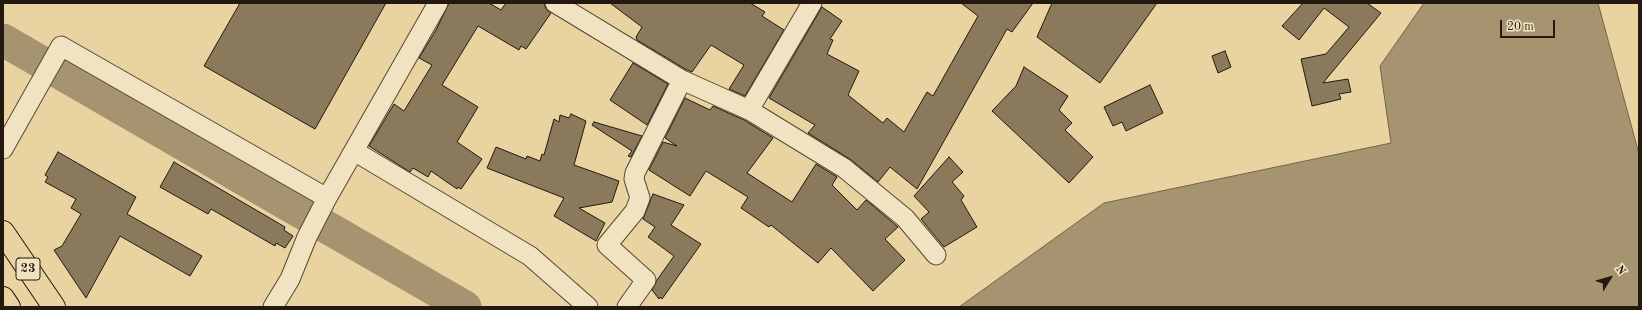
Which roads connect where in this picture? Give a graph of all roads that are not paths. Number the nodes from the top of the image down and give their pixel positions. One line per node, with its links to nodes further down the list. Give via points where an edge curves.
1 (438, 3): 7 (street)
2 (555, 3): 4 (street)
3 (812, 3): 5 (street)
4 (682, 80): 5 (street); 16 (street, via 635,173 634,179 640,198 635,211 607,245 646,280)
5 (749, 110): 10 (street, via 844,168 905,218)
6 (3, 149): 8 (street, via 61,46)
7 (354, 151): 8 (street); 15 (street, via 530,256)
8 (327, 198): 14 (street, via 290,279)
9 (3, 232): 13 (highway, 23)
10 (936, 255)
11 (3, 298): 12 (highway)
12 (9, 307)
13 (54, 307)
14 (273, 307)
15 (588, 307)
16 (627, 307)

